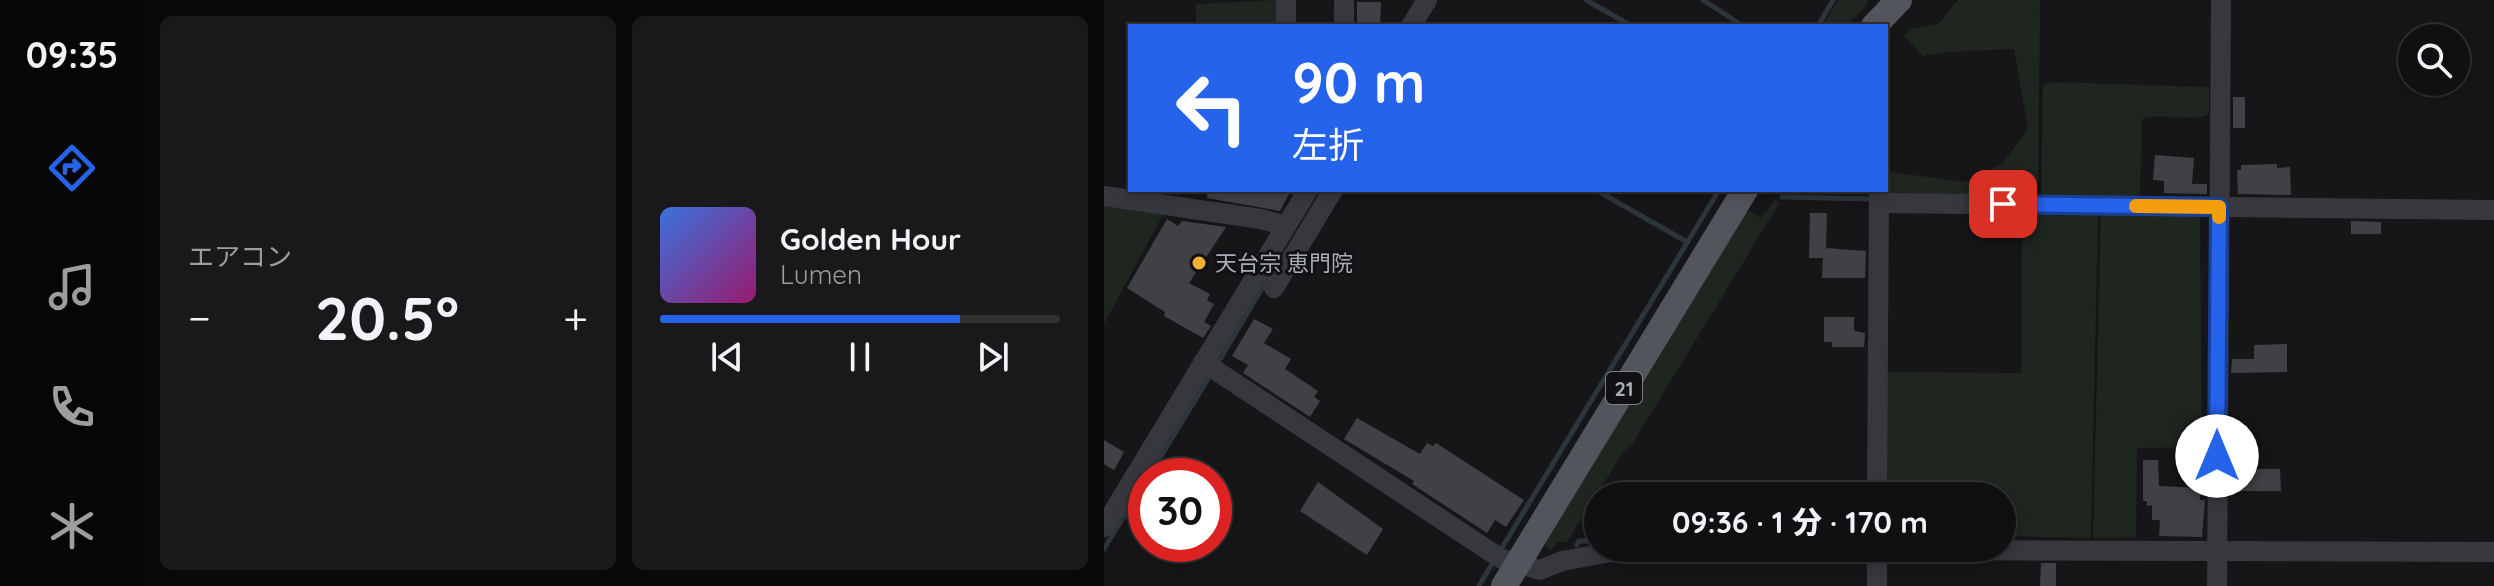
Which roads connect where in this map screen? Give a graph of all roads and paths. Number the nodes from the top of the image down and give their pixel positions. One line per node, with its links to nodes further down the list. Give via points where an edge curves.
1 (1286, 0): 6 (street)
2 (1344, 0): 7 (street)
3 (1427, 0): 8 (street)
4 (1899, 0): 9 (main road)
5 (2221, 0): 15 (street)
6 (1286, 24)
7 (1344, 24)
8 (1412, 24)
9 (1876, 24)
10 (1307, 192): 17 (street)
11 (1331, 192): 18 (street)
12 (1744, 192): 27 (main road, 21)
13 (1104, 196): 17 (street)
14 (1879, 196): 15 (street); 20 (street)
15 (2219, 207): 16 (street); 23 (street)
16 (2494, 210)
17 (1286, 226): 19 (street)
18 (1274, 288)
19 (1210, 367): 21 (street); 27 (street)
20 (1877, 482)
21 (1104, 527)
22 (2016, 549): 23 (street)
23 (2217, 550): 24 (street); 30 (street)
24 (2494, 552)
25 (1584, 557): 28 (street, via 1562,561)
26 (1877, 562): 29 (street)
27 (1503, 566): 28 (street)
28 (1551, 577)
29 (1877, 586)
30 (2217, 586)

